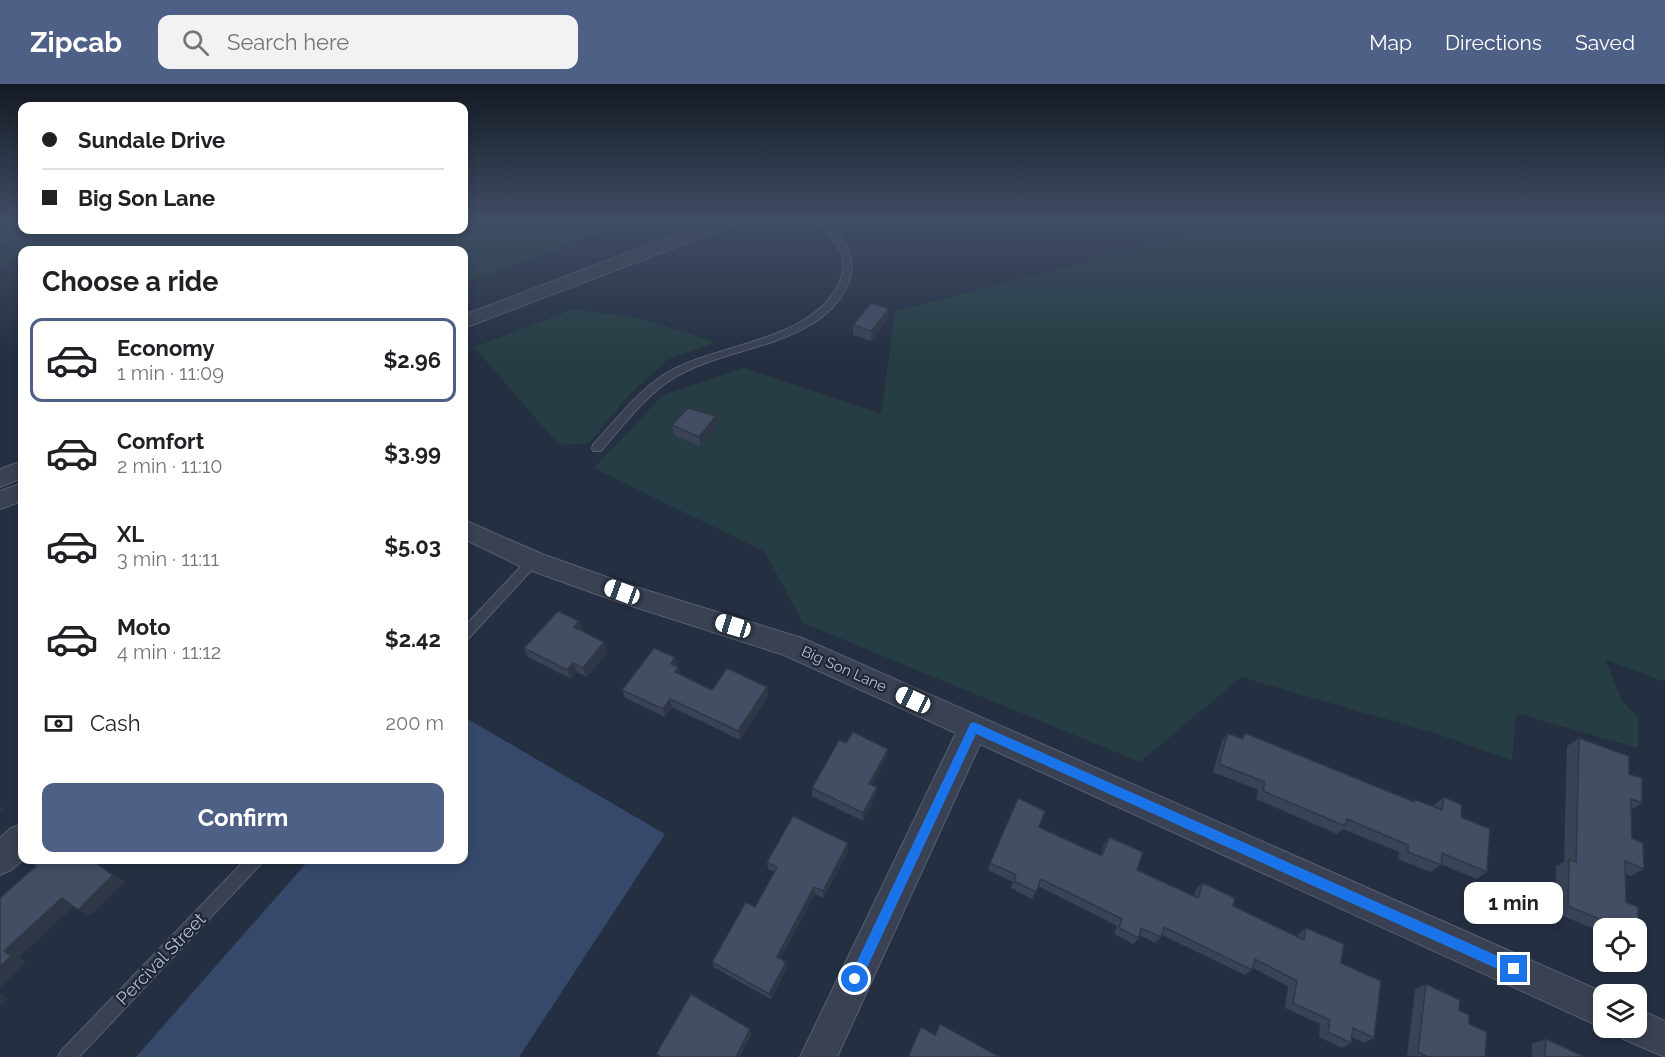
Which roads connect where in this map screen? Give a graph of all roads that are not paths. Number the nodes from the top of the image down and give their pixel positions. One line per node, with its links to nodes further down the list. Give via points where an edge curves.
1 (566, 266): 4 (street)
2 (609, 266): 5 (street)
3 (849, 266): 6 (lane, via 846,283 824,311 804,324 732,353 701,360 667,378)
4 (468, 303)
5 (468, 320)
6 (597, 448)
7 (18, 471): 8 (street)
8 (0, 478)
9 (18, 493): 10 (street)
10 (0, 500)
11 (468, 531): 12 (street, Big Son Lane)
12 (532, 561): 13 (lane); 14 (street, Big Son Lane, via 792,646)
13 (468, 631)
14 (974, 727): 18 (street, Big Son Lane); 22 (street)
15 (18, 842): 16 (street)
16 (0, 859)
17 (251, 864): 21 (lane, Percival Street)
18 (1593, 1006)
19 (1647, 1031): 20 (street)
20 (1665, 1039)
21 (67, 1057)
22 (818, 1057)

